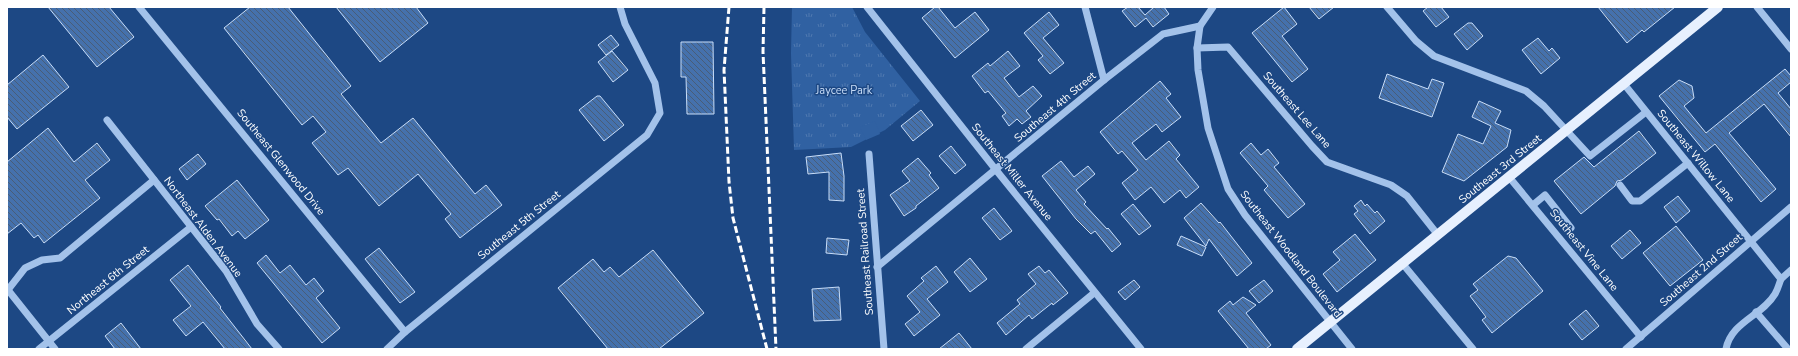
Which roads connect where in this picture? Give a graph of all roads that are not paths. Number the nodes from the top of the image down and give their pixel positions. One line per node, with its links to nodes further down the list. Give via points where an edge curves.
1 (139, 7): 37 (street, Southeast Glenwood Drive)
2 (620, 7): 37 (street, Southeast 5th Street, via 625,24 654,83 660,113 647,136)
3 (867, 7): 19 (street, Southeast Miller Avenue)
4 (1085, 7): 12 (street)
5 (1213, 7): 9 (street, Southeast Woodland Boulevard)
6 (1388, 7): 16 (street, via 1416,41 1434,56 1526,91 1544,106)
7 (1718, 7): 13 (main road, Southeast 3rd Street)
8 (1757, 7): 11 (street)
9 (1200, 26): 10 (street, Southeast Woodland Boulevard); 12 (street, Southeast 4th Street, via 1163,34)
10 (1197, 48): 27 (street, Southeast Lee Lane, via 1228,47 1327,162 1391,185 1407,196); 36 (street, Southeast Woodland Boulevard, via 1198,70 1208,128 1228,189 1245,215)
11 (1791, 49)
12 (1104, 80): 19 (street, Southeast 4th Street)
13 (1624, 84): 14 (street, Southeast Willow Lane); 16 (main road, Southeast 3rd Street)
14 (1646, 112): 16 (street, via 1590,156); 18 (street, Southeast Willow Lane)
15 (107, 120): 21 (street, Northeast Alden Avenue)
16 (1566, 131): 20 (main road, Southeast 3rd Street)
17 (869, 154): 30 (street, Southeast Railroad Street)
18 (1688, 163): 22 (street, via 1640,201 1632,201); 28 (street, Southeast Willow Lane)
19 (996, 170): 30 (street, Southeast 4th Street); 34 (street, Southeast Miller Avenue)
20 (1510, 176): 23 (street, Southeast Vine Lane); 27 (main road, Southeast 3rd Street)
21 (154, 180): 25 (street, Northeast Alden Avenue); 33 (street, via 60,258 42,260 25,268)
22 (1620, 185)
23 (1533, 205): 26 (street, via 1545,196); 38 (street, Southeast Vine Lane)
24 (1791, 207): 28 (street, Southeast 2nd Street)
25 (191, 227): 39 (street, Northeast 6th Street); 42 (street, Northeast Alden Avenue, via 226,270 257,324)
26 (1572, 228)
27 (1438, 235): 29 (main road, Southeast 3rd Street)
28 (1750, 241): 32 (street, Southeast Willow Lane); 38 (street, Southeast 2nd Street)
29 (1402, 263): 36 (main road, Southeast 3rd Street); 49 (street)
30 (877, 267): 44 (street, Southeast Railroad Street)
31 (1791, 270): 32 (street)
32 (1781, 279): 35 (street, via 1775,294)
33 (7, 291): 39 (street)
34 (1094, 293): 45 (street); 46 (street, Southeast Miller Avenue)
35 (1756, 312): 51 (street, via 1734,330 1727,341); 52 (street)
36 (1330, 322): 47 (main road, Southeast 3rd Street); 48 (street, Southeast Woodland Boulevard)
37 (405, 332): 43 (street, Southeast 5th Street)
38 (1641, 337): 50 (street, Southeast 2nd Street)
39 (49, 341): 40 (street, Northeast 6th Street); 41 (street)
40 (39, 349)
41 (56, 349)
42 (278, 349)
43 (387, 349)
44 (884, 349)
45 (1026, 349)
46 (1141, 349)
47 (1297, 349)
48 (1352, 349)
49 (1473, 349)
50 (1626, 349)
51 (1726, 349)
52 (1788, 349)

